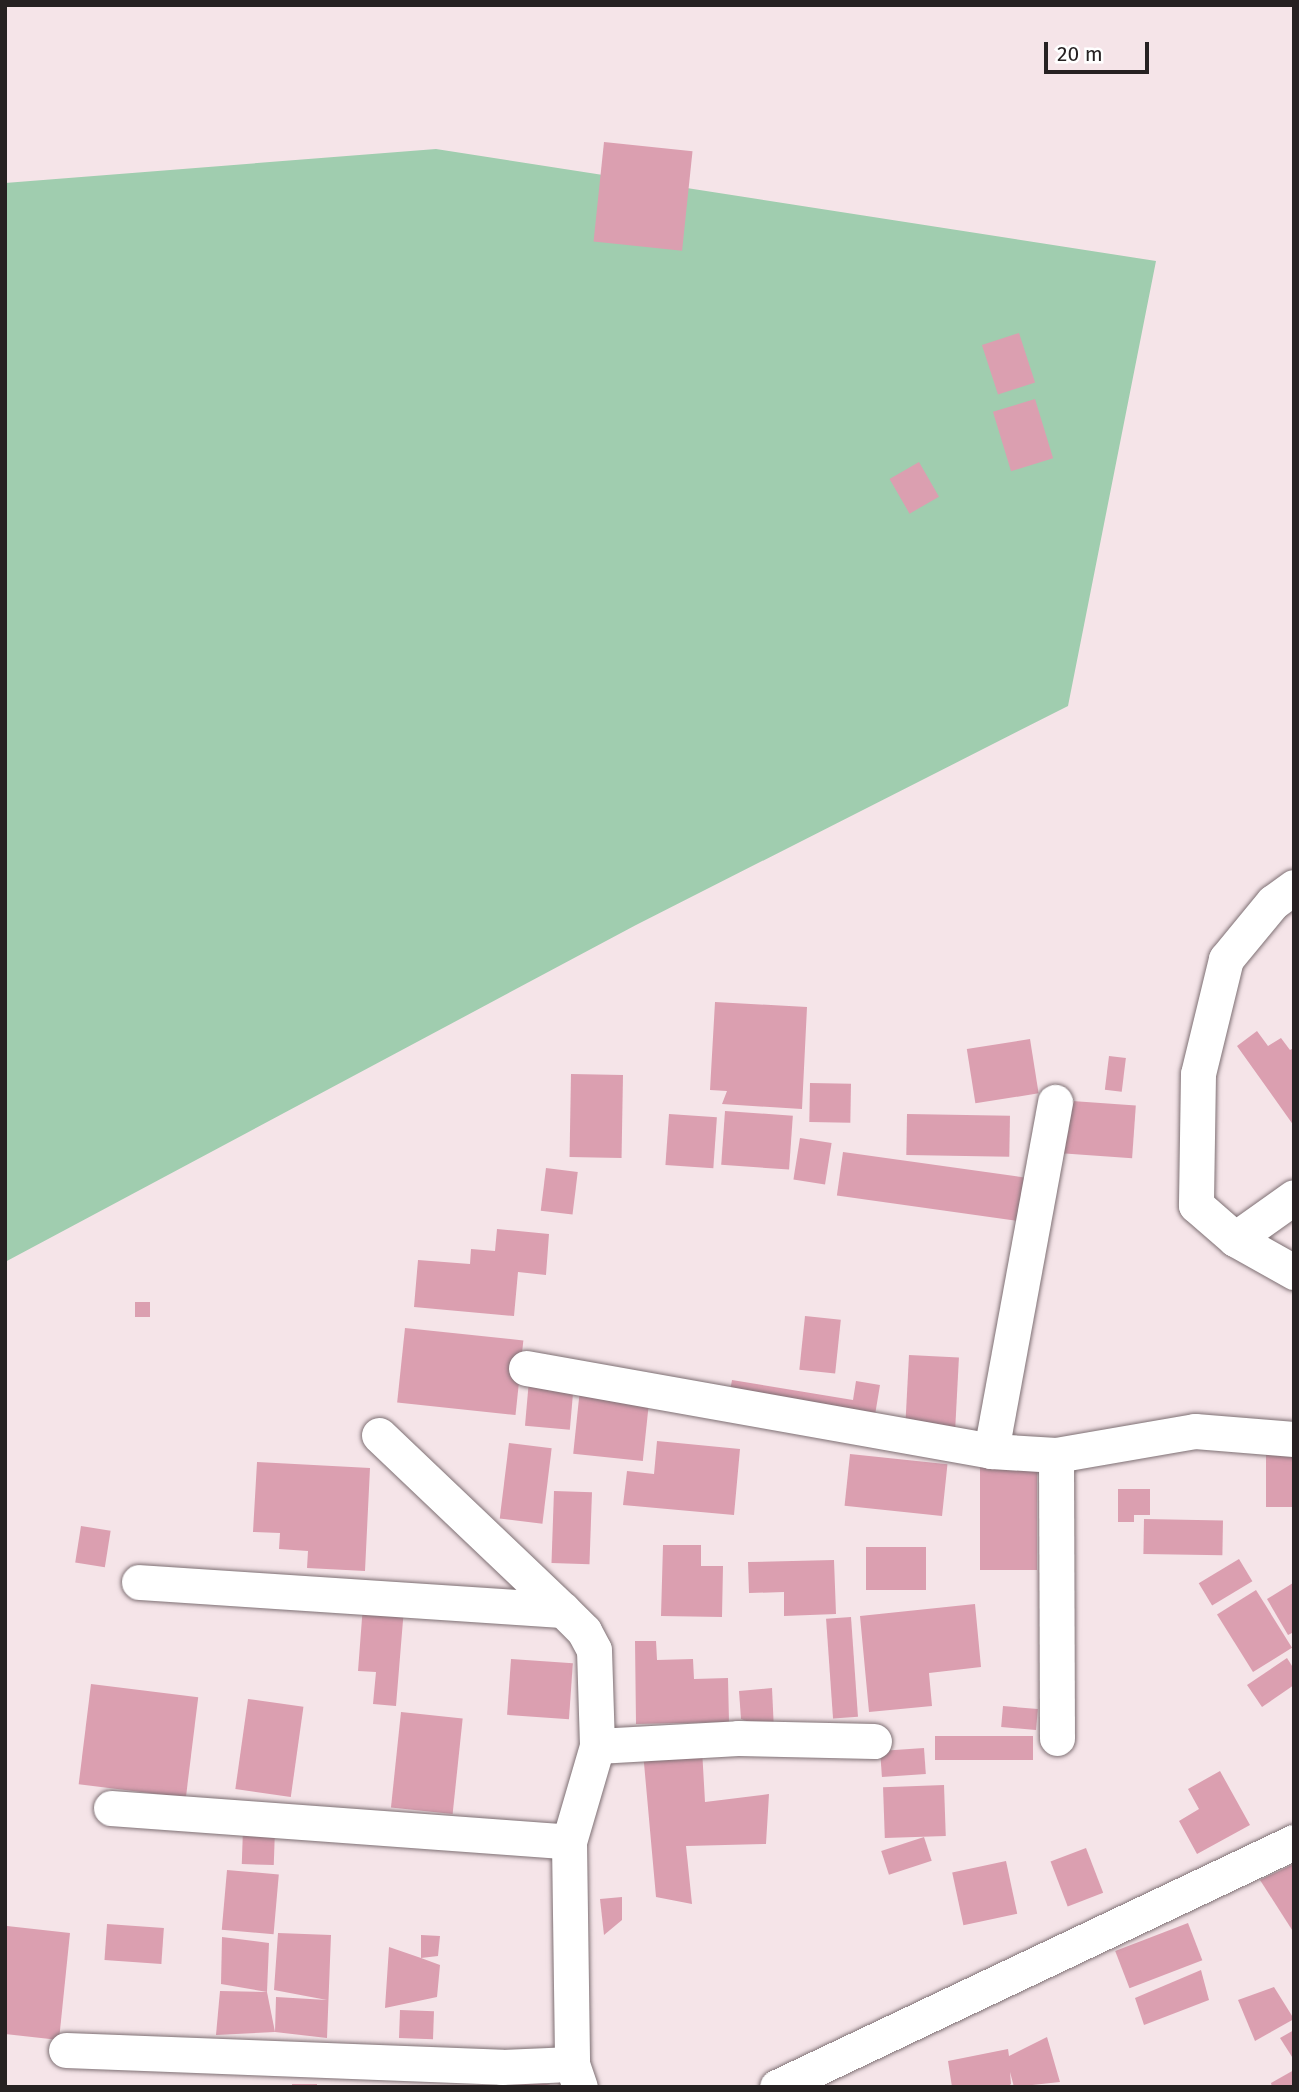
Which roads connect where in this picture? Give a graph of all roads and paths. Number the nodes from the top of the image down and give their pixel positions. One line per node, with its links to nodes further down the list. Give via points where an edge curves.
1 (1294, 887): 4 (street, via 1273,902 1226,959 1198,1074 1196,1205)
2 (1055, 1102): 9 (street)
3 (1294, 1197): 4 (street)
4 (1235, 1239): 5 (street)
5 (1294, 1272)
6 (526, 1368): 9 (street)
7 (379, 1436): 12 (street)
8 (1294, 1439): 10 (street, via 1195,1431)
9 (991, 1451): 10 (street)
10 (1056, 1455): 13 (street)
11 (139, 1582): 12 (street)
12 (563, 1610): 15 (street, via 584,1631 594,1650)
13 (1057, 1738)
14 (874, 1741): 15 (street, via 738,1738)
15 (597, 1746): 17 (street)
16 (111, 1808): 17 (street)
17 (569, 1842): 20 (street)
18 (1294, 1842): 21 (street)
19 (66, 2050): 20 (street, via 502,2067)
20 (576, 2076)
21 (776, 2087)

